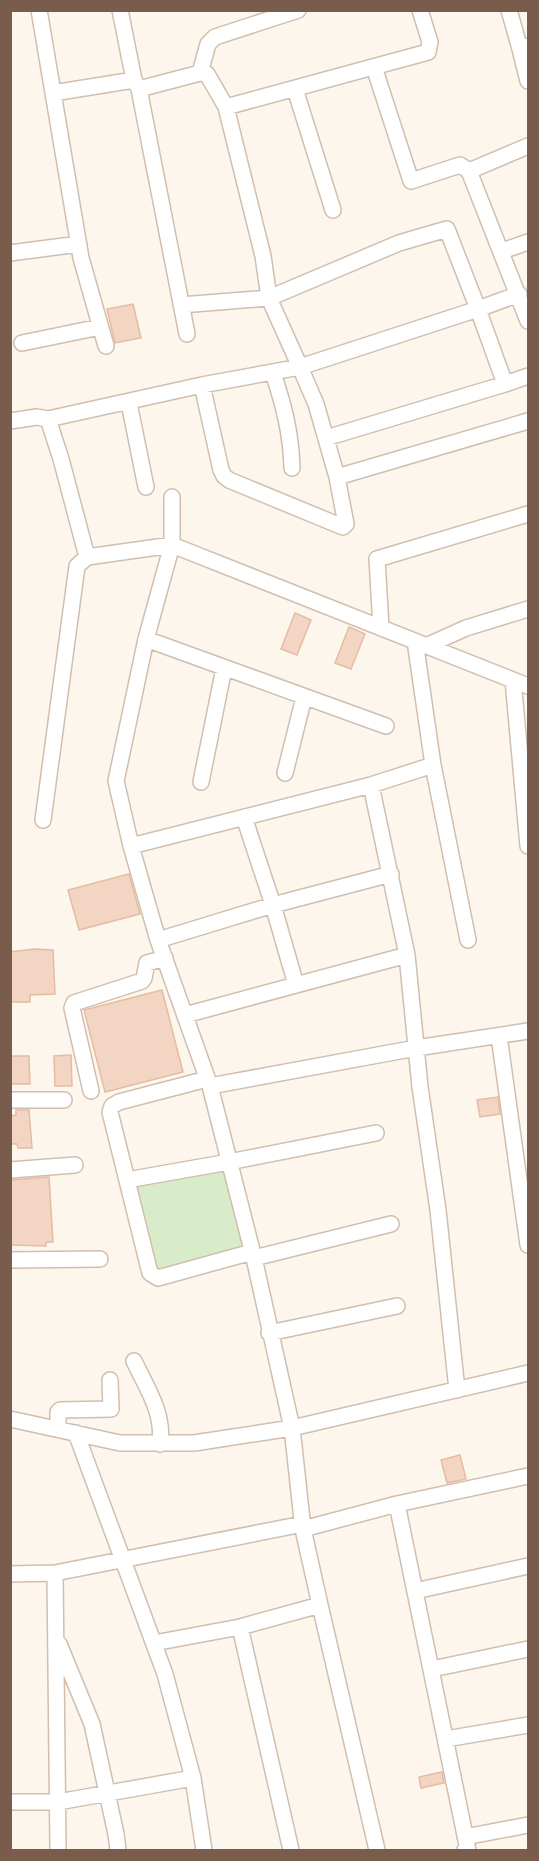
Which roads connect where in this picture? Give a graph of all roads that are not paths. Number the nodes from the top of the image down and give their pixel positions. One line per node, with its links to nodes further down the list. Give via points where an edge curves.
1 (39, 10): 12 (street)
2 (120, 10): 10 (street)
3 (298, 10): 8 (street, via 215,37 208,44)
4 (420, 10): 7 (street, via 430,42 428,52)
5 (508, 10): 6 (street)
6 (524, 47): 9 (street)
7 (374, 67): 11 (street); 15 (street, via 411,181 460,165)
8 (200, 73): 10 (street); 13 (street, via 207,74)
9 (528, 81)
10 (136, 85): 12 (street); 23 (street)
11 (295, 89): 13 (street); 16 (street)
12 (53, 93): 18 (street)
13 (226, 107): 22 (street, via 263,256)
14 (528, 146): 15 (street)
15 (469, 171): 19 (street)
16 (333, 210)
17 (528, 242): 19 (street)
18 (79, 244): 20 (street); 26 (street)
19 (502, 251): 21 (street)
20 (10, 253)
21 (519, 294): 24 (street); 25 (street)
22 (269, 298): 23 (street); 24 (street, via 399,243 447,229); 30 (street)
23 (181, 304): 27 (street)
24 (478, 309): 30 (street); 33 (street)
25 (528, 321)
26 (100, 327): 28 (street); 29 (street)
27 (187, 334)
28 (22, 343)
29 (106, 346)
30 (300, 367): 31 (street); 39 (street)
31 (273, 373): 34 (street); 40 (street, via 285,408)
32 (528, 376): 33 (street)
33 (505, 384): 39 (street)
34 (202, 385): 35 (street); 41 (street, via 221,470 229,480 343,527 346,524)
35 (129, 403): 36 (street); 42 (street)
36 (48, 419): 37 (street); 46 (street)
37 (10, 421)
38 (528, 421): 41 (street)
39 (326, 438): 41 (street)
40 (292, 468)
41 (337, 477)
42 (146, 487)
43 (172, 497): 45 (street)
44 (528, 513): 48 (street, via 377,559)
45 (171, 545): 46 (street); 48 (street); 49 (street)
46 (87, 557): 61 (street, via 77,567)
47 (528, 609): 50 (street)
48 (381, 628): 50 (street)
49 (146, 639): 51 (street); 62 (street, via 116,781)
50 (421, 644): 52 (street); 56 (street)
51 (224, 668): 54 (street); 58 (street)
52 (513, 680): 53 (street); 63 (street)
53 (528, 686)
54 (304, 697): 55 (street); 57 (street)
55 (386, 726)
56 (433, 765): 59 (street); 67 (street)
57 (285, 773)
58 (201, 782)
59 (371, 785): 60 (street); 64 (street)
60 (244, 817): 62 (street); 65 (street)
61 (43, 820)
62 (131, 846): 66 (street)
63 (528, 846)
64 (391, 874): 65 (street); 68 (street)
65 (273, 905): 66 (street); 70 (street)
66 (158, 940): 69 (street)
67 (468, 940)
68 (407, 955): 70 (street); 74 (street)
69 (165, 958): 71 (street); 76 (street, via 147,963 142,981 74,1003)
70 (296, 985): 71 (street)
71 (185, 1015): 75 (street)
72 (528, 1031): 73 (street)
73 (499, 1036): 74 (street); 85 (street)
74 (416, 1048): 75 (street); 94 (street)
75 (209, 1082): 80 (street); 83 (street, via 112,1106 110,1112)
76 (91, 1091)
77 (10, 1100): 78 (street)
78 (64, 1100)
79 (376, 1132): 80 (street)
80 (229, 1162): 83 (street); 86 (street)
81 (75, 1165): 82 (street)
82 (10, 1170)
83 (127, 1180): 86 (street, via 150,1274 154,1277)
84 (391, 1224): 86 (street)
85 (528, 1245)
86 (253, 1255): 90 (street)
87 (100, 1259): 88 (street)
88 (10, 1260)
89 (397, 1306): 90 (street)
90 (269, 1332): 96 (street)
91 (134, 1361): 99 (street, via 159,1415)
92 (528, 1372): 94 (street)
93 (110, 1380): 97 (street, via 111,1409 60,1410)
94 (457, 1390): 96 (street)
95 (10, 1419): 97 (street)
96 (292, 1428): 99 (street, via 194,1443); 102 (street)
97 (58, 1430): 98 (street)
98 (76, 1433): 99 (street, via 120,1443); 103 (street)
99 (160, 1444)
100 (528, 1476): 101 (street)
101 (397, 1504): 102 (street); 107 (street)
102 (303, 1527): 103 (street); 108 (street)
103 (123, 1559): 105 (street); 111 (street)
104 (528, 1566): 107 (street)
105 (55, 1573): 106 (street); 110 (street)
106 (10, 1574)
107 (415, 1591): 113 (street)
108 (320, 1605): 109 (street); 126 (street)
109 (240, 1627): 111 (street); 125 (street)
110 (56, 1636): 117 (street, via 92,1724); 119 (street)
111 (154, 1643): 116 (street)
112 (528, 1649): 113 (street)
113 (432, 1669): 115 (street)
114 (528, 1725): 115 (street)
115 (446, 1739): 121 (street)
116 (193, 1778): 117 (street); 124 (street)
117 (107, 1794): 119 (street); 123 (street)
118 (10, 1802): 119 (street)
119 (57, 1802): 122 (street)
120 (528, 1825): 121 (street)
121 (467, 1847)
122 (58, 1851)
123 (118, 1851)
124 (204, 1851)
125 (291, 1851)
126 (377, 1851)

